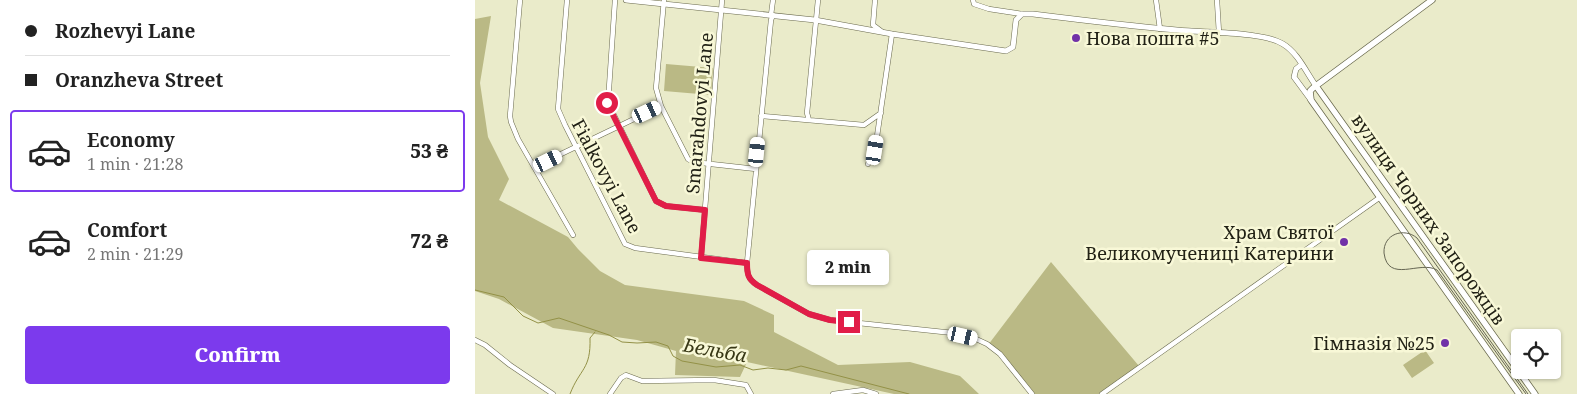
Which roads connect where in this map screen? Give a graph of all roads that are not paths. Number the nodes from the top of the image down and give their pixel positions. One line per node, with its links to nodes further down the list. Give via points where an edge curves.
1 (520, 0): 33 (street, via 510,116 513,129)
2 (567, 0): 30 (street, Fialkovyi Lane, via 559,109)
3 (615, 0): 29 (street, via 607,103)
4 (626, 0): 12 (street)
5 (722, 0): 14 (street, Smarahdovyi Lane)
6 (773, 0): 16 (street)
7 (818, 0): 17 (street)
8 (875, 0): 19 (street, via 873,25)
9 (1156, 0): 18 (street)
10 (1217, 0): 20 (street)
11 (1432, 0): 23 (main road)
12 (664, 2): 14 (street); 25 (street, via 656,88)
13 (974, 2): 15 (street, вулиця Чорних Запорожців, via 989,9)
14 (721, 10): 16 (street); 31 (street, Smarahdovyi Lane)
15 (1021, 14): 18 (street, вулиця Чорних Запорожців); 21 (street, via 1013,47 1006,51)
16 (772, 15): 17 (street); 27 (street)
17 (815, 20): 19 (street); 28 (street)
18 (1160, 29): 20 (street, вулиця Чорних Запорожців)
19 (881, 31): 21 (street)
20 (1219, 33): 22 (street, вулиця Чорних Запорожців, via 1280,42 1293,51)
21 (892, 34): 26 (street)
22 (1301, 65): 23 (street, вулиця Чорних Запорожців); 24 (street, вулиця Чорних Запорожців, via 1294,77)
23 (1316, 86): 24 (main road, via 1310,91); 35 (main road, вулиця Чорних Запорожців)
24 (1311, 100): 36 (main road, вулиця Чорних Запорожців)
25 (661, 106): 29 (street); 31 (street, via 688,159)
26 (881, 112): 28 (street, via 864,125); 32 (street, via 875,150)
27 (761, 116): 28 (street); 34 (street)
28 (809, 120)
29 (618, 126): 30 (street); 38 (street, via 656,201 666,206)
30 (576, 147): 33 (street); 40 (street, Fialkovyi Lane, via 625,244)
31 (708, 163): 34 (street); 38 (street, Smarahdovyi Lane)
32 (867, 164)
33 (534, 167): 39 (street)
34 (756, 169): 41 (street)
35 (1381, 177): 36 (main road); 51 (main road, вулиця Чорних Запорожців)
36 (1370, 185): 37 (main road, вулиця Чорних Запорожців)
37 (1379, 198): 49 (street); 50 (main road, вулиця Чорних Запорожців)
38 (705, 210): 40 (street, Smarahdovyi Lane)
39 (573, 236)
40 (701, 258): 41 (street, Fialkovyi Lane)
41 (747, 263): 48 (street, via 747,274 752,282 818,317 974,338 1000,354)
42 (475, 340): 43 (street)
43 (553, 394)
44 (610, 394): 45 (street, via 626,375 642,381 659,382 714,380 745,385)
45 (751, 394)
46 (833, 394): 47 (street, via 863,390)
47 (876, 394)
48 (1032, 394)
49 (1103, 394)
50 (1519, 394)
51 (1535, 394)

